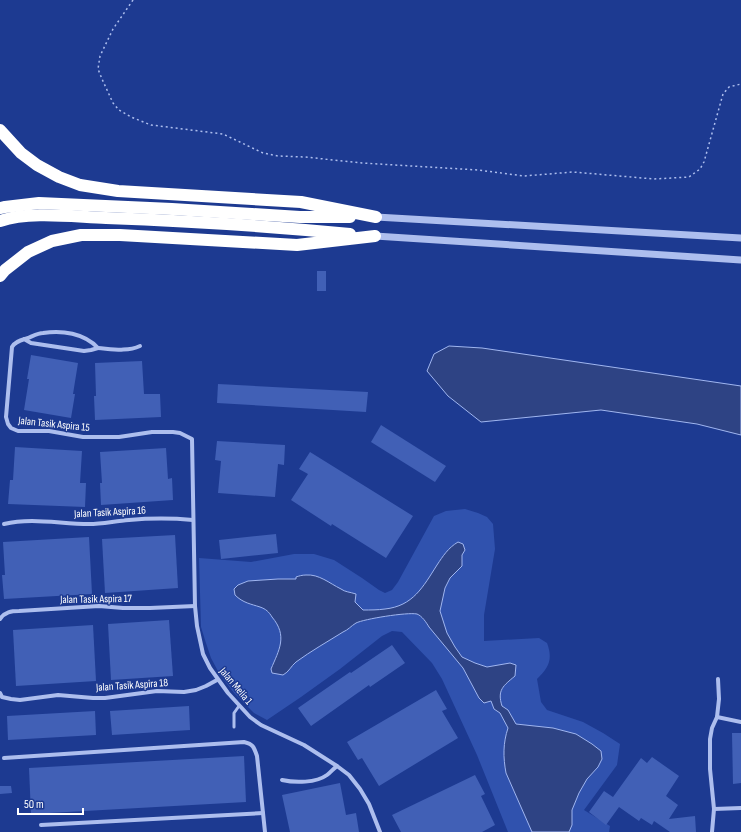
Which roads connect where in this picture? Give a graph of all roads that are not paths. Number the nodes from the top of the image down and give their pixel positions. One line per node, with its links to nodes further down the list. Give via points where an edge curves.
1 (0, 130): 4 (highway, via 21,153 37,165 80,185 118,191 301,202)
2 (0, 208): 3 (highway, via 39,203)
3 (172, 214): 4 (highway); 5 (highway, via 40,215); 6 (highway)
4 (376, 217): 7 (street)
5 (0, 221)
6 (375, 236): 8 (street); 9 (highway, via 297,245 80,235 52,241 28,252)
7 (741, 238)
8 (741, 260)
9 (0, 276)
10 (24, 339): 12 (street, via 32,343 84,351); 12 (street, via 41,333 64,332 82,336); 13 (street, Jalan Tasik Aspira 15, via 12,347 6,417 11,428 18,431 49,431 83,437 173,432)
11 (140, 346): 12 (street, via 135,349)
12 (98, 348)
13 (192, 439): 14 (street, Jalan Melia 1)
14 (193, 520): 15 (street, Jalan Tasik Aspira 16, via 152,518 90,524 23,520); 16 (street, Jalan Melia 1)
15 (4, 524)
16 (195, 606): 17 (street, Jalan Tasik Aspira 17, via 99,606 19,611 10,612); 19 (street, Jalan Melia 1, via 203,654)
17 (0, 619)
18 (718, 679): 22 (street)
19 (217, 680): 20 (street, Jalan Tasik Aspira 18, via 196,690 184,692 157,690 105,698 58,695 20,700 2,697); 21 (street, Jalan Melia 1)
20 (0, 693)
21 (239, 706): 24 (lane, via 234,713); 26 (street, Jalan Melia 1, via 261,725 304,745)
22 (717, 717): 23 (street); 29 (street, via 710,738)
23 (741, 722)
24 (234, 728)
25 (4, 758): 30 (street, via 244,742 255,748)
26 (337, 766): 27 (street, via 326,776 316,779 294,782); 33 (street, Jalan Melia 1, via 349,775 360,789)
27 (282, 780)
28 (741, 808): 29 (street)
29 (714, 809): 34 (street)
30 (263, 813): 31 (street); 32 (street)
31 (41, 825)
32 (265, 832)
33 (380, 832)
34 (712, 832)

